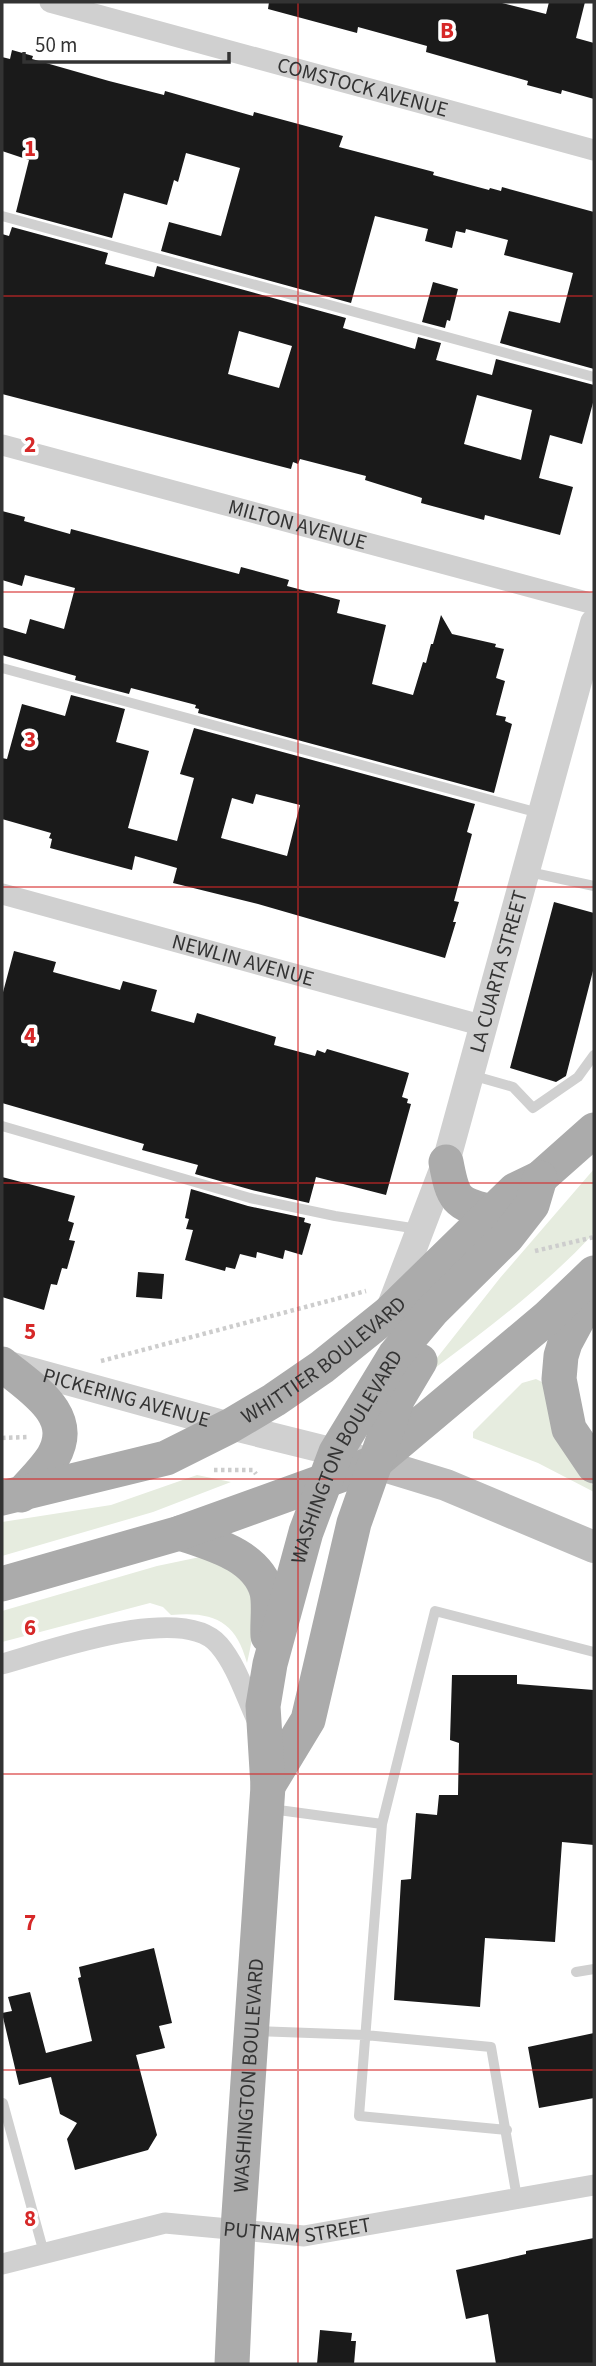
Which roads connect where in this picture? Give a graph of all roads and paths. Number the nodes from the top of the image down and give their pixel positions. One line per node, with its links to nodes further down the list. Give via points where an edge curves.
1 (50, 2): 2 (street, COMSTOCK AVENUE)
2 (594, 150)
3 (2, 216): 4 (lane)
4 (594, 377)
5 (2, 445): 6 (street, MILTON AVENUE)
6 (594, 604)
7 (594, 623): 9 (street, LA CUARTA STREET)
8 (2, 668): 9 (lane)
9 (542, 814): 10 (street, LA CUARTA STREET)
10 (526, 872): 11 (lane); 13 (street, LA CUARTA STREET)
11 (594, 886)
12 (2, 894): 13 (street, NEWLIN AVENUE)
13 (484, 1026): 15 (street, LA CUARTA STREET)
14 (594, 1055): 15 (lane, via 578,1077 533,1108 513,1087)
15 (471, 1074): 18 (street, LA CUARTA STREET)
16 (2, 1126): 20 (lane, via 250,1198)
17 (594, 1130): 19 (main road, WHITTIER BOULEVARD, via 540,1178 515,1190)
18 (446, 1162): 19 (main road, via 451,1190 458,1200); 20 (street, LA CUARTA STREET)
19 (499, 1225): 24 (main road, WHITTIER BOULEVARD); 30 (main road, WASHINGTON BOULEVARD, via 493,1271 412,1370); 31 (main road, WASHINGTON BOULEVARD, via 396,1355)
20 (421, 1229): 24 (street, LA CUARTA STREET)
21 (594, 1273): 30 (main road)
22 (594, 1289): 32 (main road, via 565,1343 559,1379 569,1429)
23 (348, 1296): 25 (path)
24 (388, 1314): 27 (main road, WHITTIER BOULEVARD, via 322,1367)
25 (166, 1344)
26 (2, 1364): 27 (street, PICKERING AVENUE); 35 (main road, via 51,1405 60,1421 59,1441 51,1460)
27 (230, 1426): 31 (street, PICKERING AVENUE); 35 (main road, WHITTIER BOULEVARD, via 166,1458)
28 (40, 1437): 29 (path)
29 (2, 1438)
30 (374, 1463): 31 (main road); 37 (main road, via 446,1485); 43 (main road, WASHINGTON BOULEVARD, via 354,1523 308,1720)
31 (331, 1466): 36 (main road); 41 (main road, WASHINGTON BOULEVARD, via 306,1532)
32 (594, 1466)
33 (208, 1469): 34 (path, via 253,1470)
34 (256, 1474)
35 (11, 1496)
36 (180, 1533): 38 (main road); 41 (main road, via 222,1548 251,1565 267,1593)
37 (594, 1547)
38 (2, 1584)
39 (594, 1652): 44 (lane, via 435,1611)
40 (2, 1664): 42 (street, via 139,1628 201,1632 218,1643 228,1658)
41 (270, 1664): 42 (main road, WASHINGTON BOULEVARD, via 263,1706)
42 (266, 1740): 43 (main road, WASHINGTON BOULEVARD)
43 (267, 1797): 44 (lane); 47 (main road, WASHINGTON BOULEVARD)
44 (382, 1825): 48 (lane)
45 (594, 1969): 46 (lane)
46 (576, 1972)
47 (251, 2031): 48 (lane); 53 (main road, WASHINGTON BOULEVARD)
48 (365, 2035): 50 (lane, via 491,2047); 50 (lane, via 359,2116)
49 (3, 2103): 54 (lane)
50 (506, 2130): 52 (lane)
51 (594, 2185): 52 (street, PUTNAM STREET)
52 (517, 2198): 53 (street, PUTNAM STREET, via 304,2236)
53 (238, 2229): 54 (street, PUTNAM STREET, via 164,2224); 56 (main road, WASHINGTON BOULEVARD)
54 (44, 2253): 55 (street, PUTNAM STREET)
55 (2, 2263)
56 (232, 2364)

